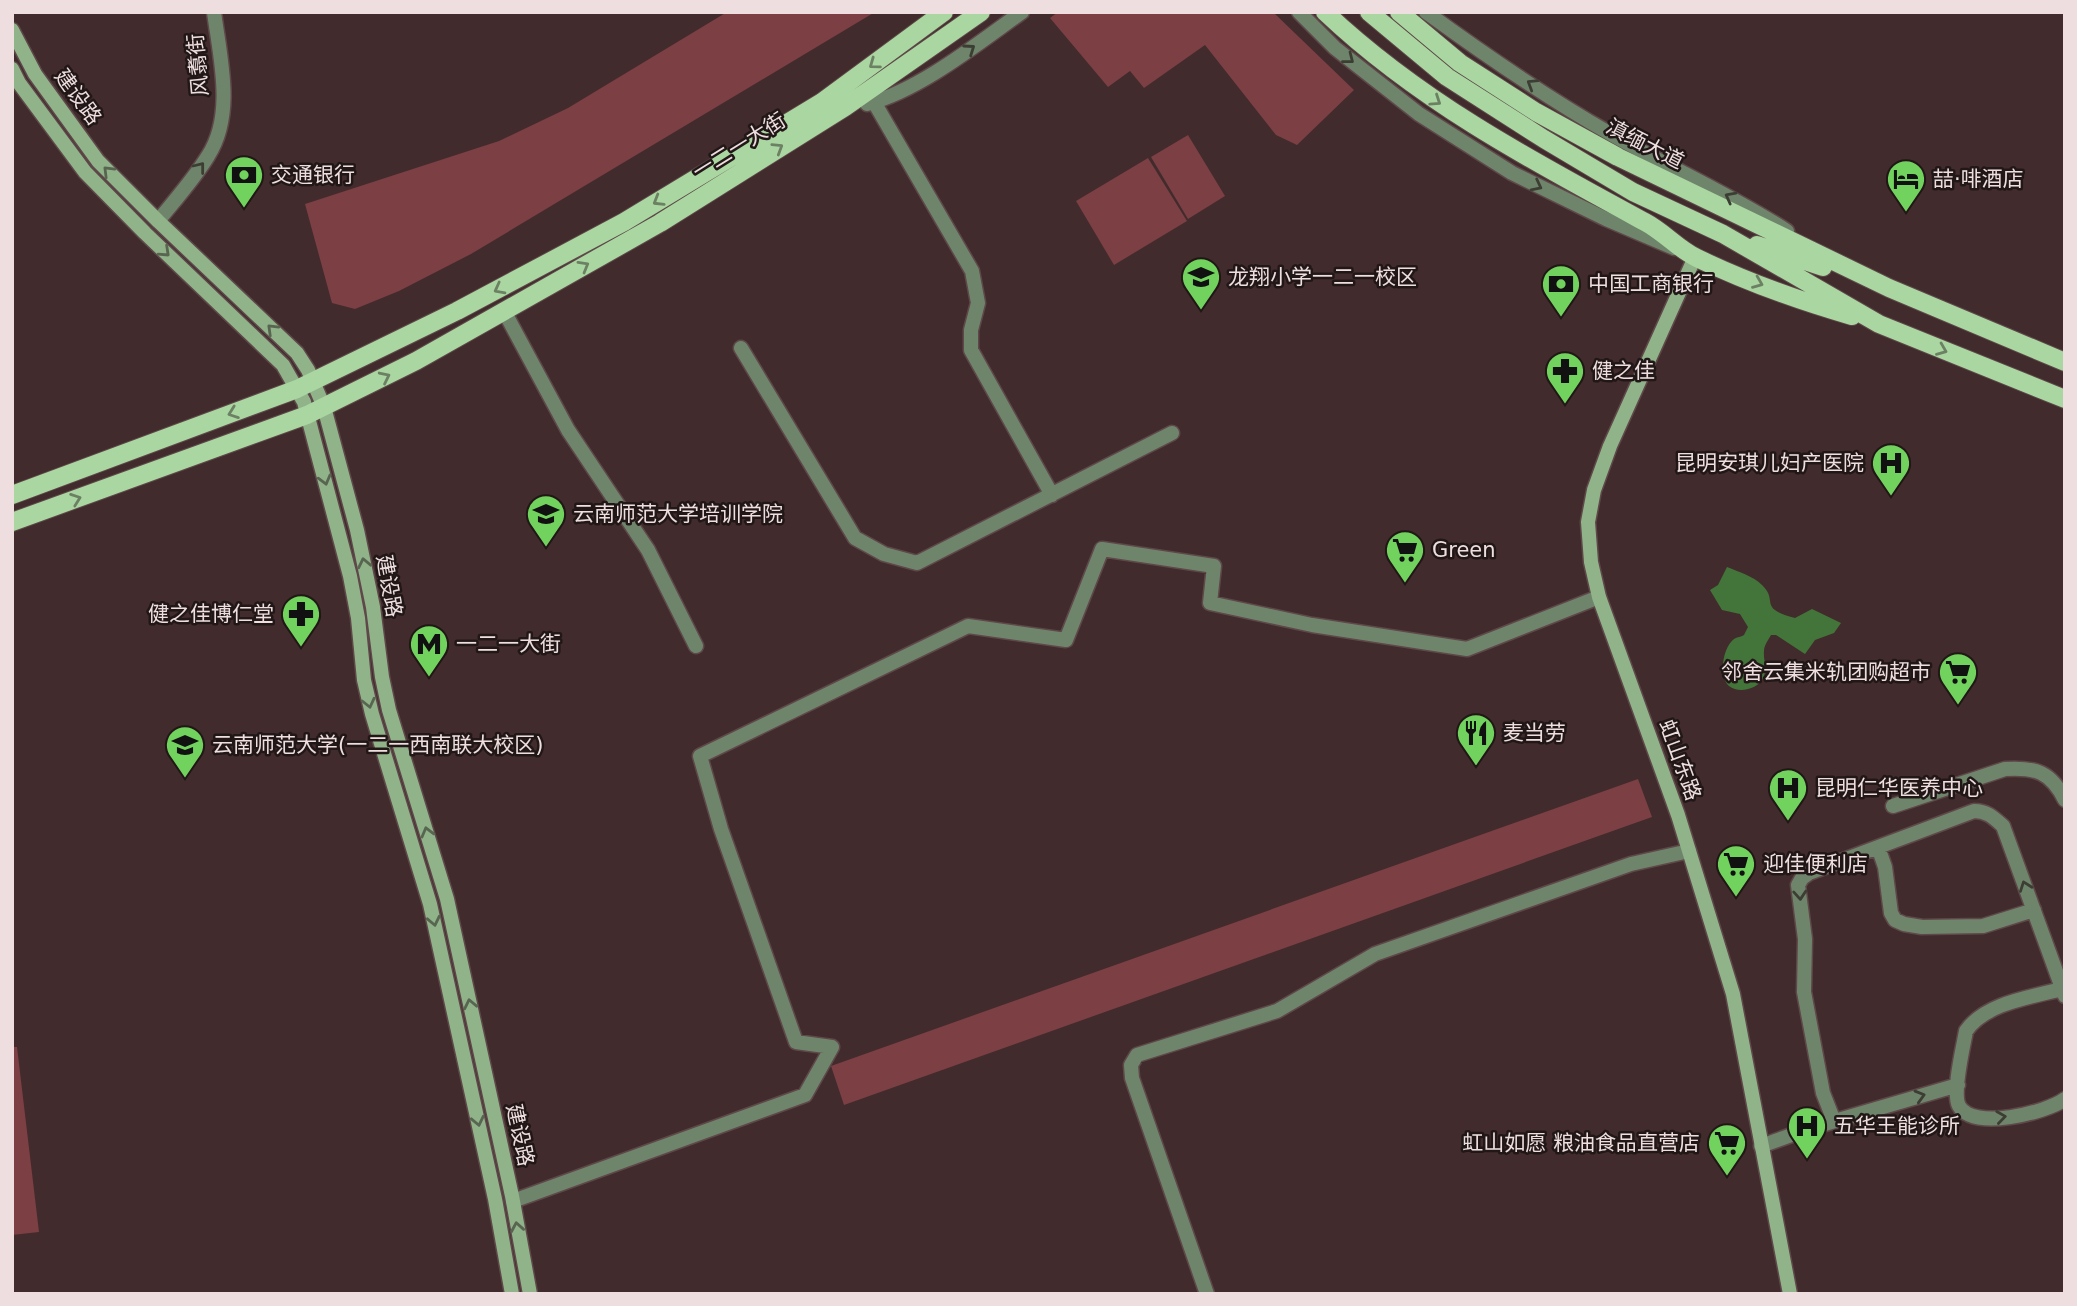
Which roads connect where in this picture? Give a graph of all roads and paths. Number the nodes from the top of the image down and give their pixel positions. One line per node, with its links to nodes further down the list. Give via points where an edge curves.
1 (214, 12): 14 (street, 风翥街, one-way to 1, via 209,155 220,125 225,93)
2 (944, 12): 23 (main road, 一二一大街, one-way to 23, via 822,102 624,222)
3 (981, 12): 13 (main road, 一二一大街)
4 (1022, 12): 12 (street, one-way to 4, via 954,60)
5 (1299, 12): 16 (street, one-way to 16, via 1335,48 1419,114 1512,173)
6 (1325, 12): 16 (main road, one-way to 16, via 1386,66 1436,102 1649,224)
7 (1369, 12): 15 (main road, 滇缅大道, via 1447,77 1544,139 1633,192)
8 (1399, 12): 17 (main road, 滇缅大道, via 1460,63 1536,112 1618,158)
9 (1426, 12): 17 (street, one-way to 9, via 1754,209 1609,133)
10 (12, 30): 14 (street, 建设路, one-way to 10, via 98,160 35,74)
11 (12, 69): 23 (street, 建设路, one-way to 23, via 85,172)
12 (874, 102): 13 (street); 28 (street, via 972,271 978,303 971,350)
13 (845, 107): 19 (main road, 一二一大街, one-way to 13, via 660,223)
14 (158, 221): 23 (street, 建设路, one-way to 14, via 297,354)
15 (1723, 234): 18 (main road, 滇缅大道); 20 (main road, 滇缅大道)
16 (1695, 257): 20 (main road, one-way to 20, via 1816,306); 30 (street, 虹山东路, via 1594,490 1588,522)
17 (1829, 259): 18 (main road, 滇缅大道)
18 (1889, 288): 22 (main road, 滇缅大道)
19 (504, 311): 25 (main road, 一二一大街, one-way to 19); 31 (street, via 568,430 648,550)
20 (1879, 324): 24 (main road, 滇缅大道, one-way to 24)
21 (741, 348): 28 (street, via 855,538 884,554 917,564)
22 (2065, 362)
23 (306, 385): 25 (street, 建设路); 27 (main road, 一二一大街, one-way to 27)
24 (2065, 399)
25 (316, 411): 29 (main road, 一二一大街, one-way to 25); 42 (street, 建设路, one-way to 25, via 447,899 388,710 357,530); 43 (street, 建设路, one-way to 43, via 358,618 372,714 430,904)
26 (1172, 433): 28 (street)
27 (12, 495)
28 (1052, 495)
29 (12, 522)
30 (1599, 597): 35 (street, 虹山东路); 42 (street, via 1467,649 1312,625 1210,603 1213,566 1102,549 1066,640 968,626 700,756 796,1042 832,1047 805,1095)
31 (696, 646)
32 (2065, 800): 33 (street, via 2045,774 2025,767)
33 (1893, 806)
34 (1878, 847): 36 (street, via 1891,913 1904,924 1983,926); 36 (street, one-way to 34, via 2003,826 1990,814 1974,811); 40 (street, one-way to 40, via 1809,873 1798,885 1805,939 1804,992 1823,1093)
35 (1689, 850): 41 (street, 虹山东路, via 1741,1024); 45 (street, via 1632,864 1375,954 1277,1011 1137,1055 1130,1065 1132,1078)
36 (2034, 910): 37 (street)
37 (2064, 993): 38 (street, via 2021,999 1971,1023)
38 (1958, 1085): 39 (street, one-way to 39, via 1959,1106 1974,1118 2039,1112); 40 (street, one-way to 38)
39 (2065, 1099)
40 (1834, 1121): 41 (street)
41 (1761, 1146): 46 (street, 虹山东路)
42 (513, 1201): 44 (street, 建设路, one-way to 42)
43 (512, 1294)
44 (530, 1294)
45 (1207, 1294)
46 (1790, 1294)

